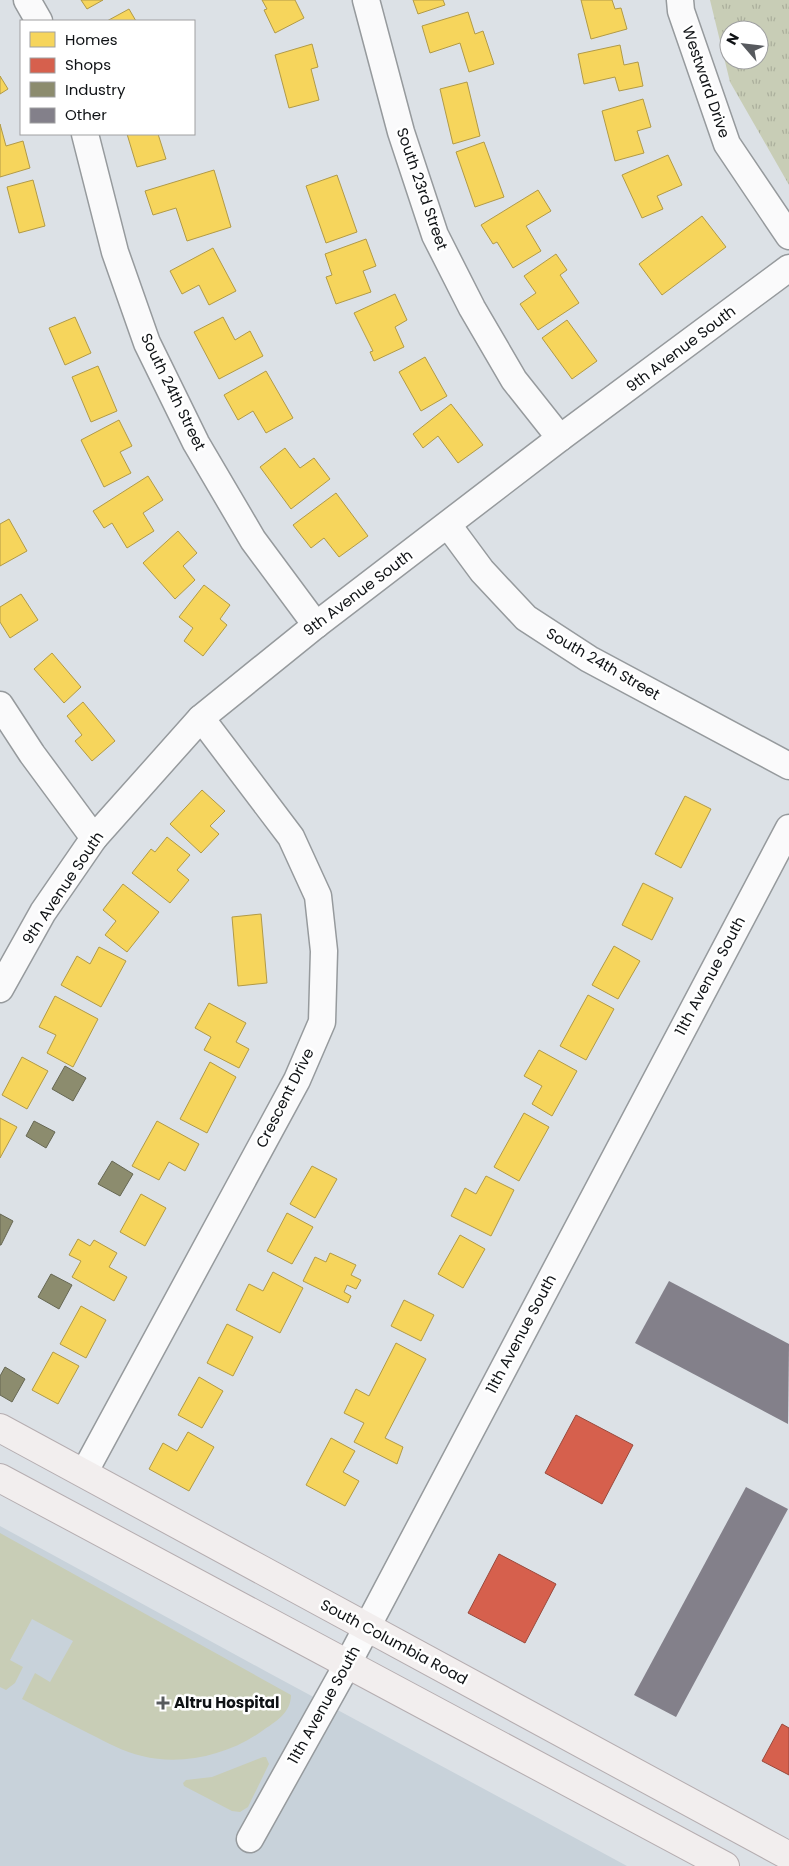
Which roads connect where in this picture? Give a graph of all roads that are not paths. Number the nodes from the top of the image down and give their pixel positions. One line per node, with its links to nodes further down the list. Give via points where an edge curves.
1 (27, 0): 4 (street)
2 (366, 0): 8 (street, South 23rd Street, via 401,132 435,235 514,380)
3 (680, 0): 6 (street, Westward Drive, via 727,144)
4 (38, 20)
5 (85, 135): 10 (street, South 24th Street, via 115,252 147,343 196,443 253,540)
6 (789, 236)
7 (789, 268): 8 (street, 9th Avenue South)
8 (560, 438): 9 (street, 9th Avenue South)
9 (448, 525): 10 (street, 9th Avenue South); 13 (street, South 24th Street, via 482,571 526,618 589,659)
10 (316, 625): 12 (street, 9th Avenue South)
11 (0, 706): 15 (street)
12 (201, 718): 15 (street, 9th Avenue South); 18 (street, Crescent Drive, via 291,837 318,896 324,951 322,1022 297,1080)
13 (789, 766)
14 (789, 828): 20 (street, 11th Avenue South)
15 (94, 838): 16 (street, 9th Avenue South, via 43,912)
16 (0, 989)
17 (0, 1428): 18 (main road, South Columbia Road)
18 (84, 1473): 20 (main road, South Columbia Road)
19 (0, 1478): 21 (main road)
20 (366, 1628): 21 (street, 11th Avenue South); 23 (main road, South Columbia Road)
21 (347, 1665): 22 (street, 11th Avenue South); 24 (main road)
22 (250, 1839)
23 (789, 1856)
24 (725, 1866)

